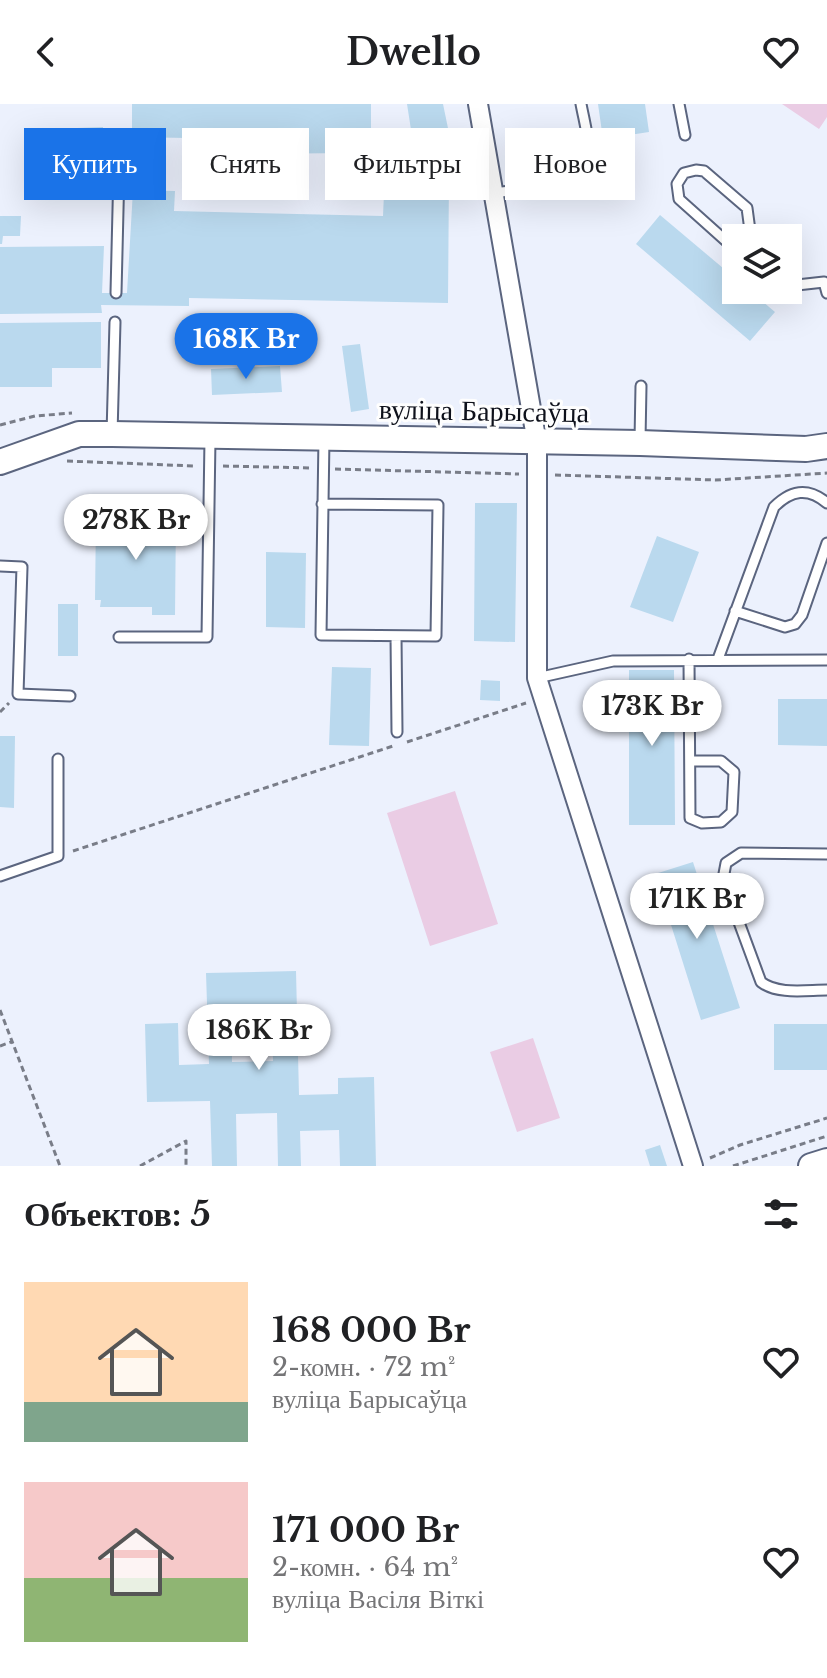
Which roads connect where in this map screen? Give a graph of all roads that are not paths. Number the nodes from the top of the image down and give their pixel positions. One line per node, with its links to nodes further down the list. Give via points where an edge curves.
1 (478, 104): 5 (street)
2 (581, 104): 5 (lane, via 590,154 575,183)
3 (679, 104): 4 (lane)
4 (685, 135)
5 (493, 193): 17 (street)
6 (118, 200): 11 (lane)
7 (749, 224): 8 (lane, via 747,208 704,171 684,173 677,184 679,199)
8 (722, 237)
9 (826, 283): 10 (lane)
10 (802, 285)
11 (116, 293)
12 (115, 322): 14 (lane)
13 (641, 386): 18 (lane)
14 (112, 434): 15 (street, вуліца Барысаўца); 20 (street, вуліца Барысаўца, via 79,434)
15 (210, 435): 16 (street, вуліца Барысаўца); 27 (lane, via 207,637)
16 (324, 438): 17 (street, вуліца Барысаўца); 22 (lane)
17 (537, 443): 18 (street, вуліца Барысаўца); 31 (street)
18 (640, 443): 19 (street, вуліца Барысаўца)
19 (827, 446)
20 (0, 462)
21 (827, 503): 25 (lane, via 817,494 802,493 785,496 774,507)
22 (322, 504): 26 (lane, via 321,635); 26 (lane, via 438,505 436,636)
23 (827, 543): 25 (lane, via 795,624 785,627)
24 (0, 566): 32 (lane, via 22,567 18,694)
25 (735, 611): 29 (lane)
26 (396, 636): 33 (lane)
27 (119, 637)
28 (689, 659): 29 (lane); 31 (lane, via 613,661); 35 (lane)
29 (718, 659): 30 (lane)
30 (827, 660)
31 (537, 678): 40 (street)
32 (70, 696)
33 (397, 732)
34 (58, 759): 37 (lane, via 58,856)
35 (690, 761): 35 (lane, via 690,818 721,822 732,812 734,772 721,761)
36 (827, 854): 38 (lane, via 741,853 726,863 723,879 761,982 770,989)
37 (0, 876)
38 (827, 990)
39 (827, 1161): 41 (street)
40 (692, 1166)
41 (811, 1166)

